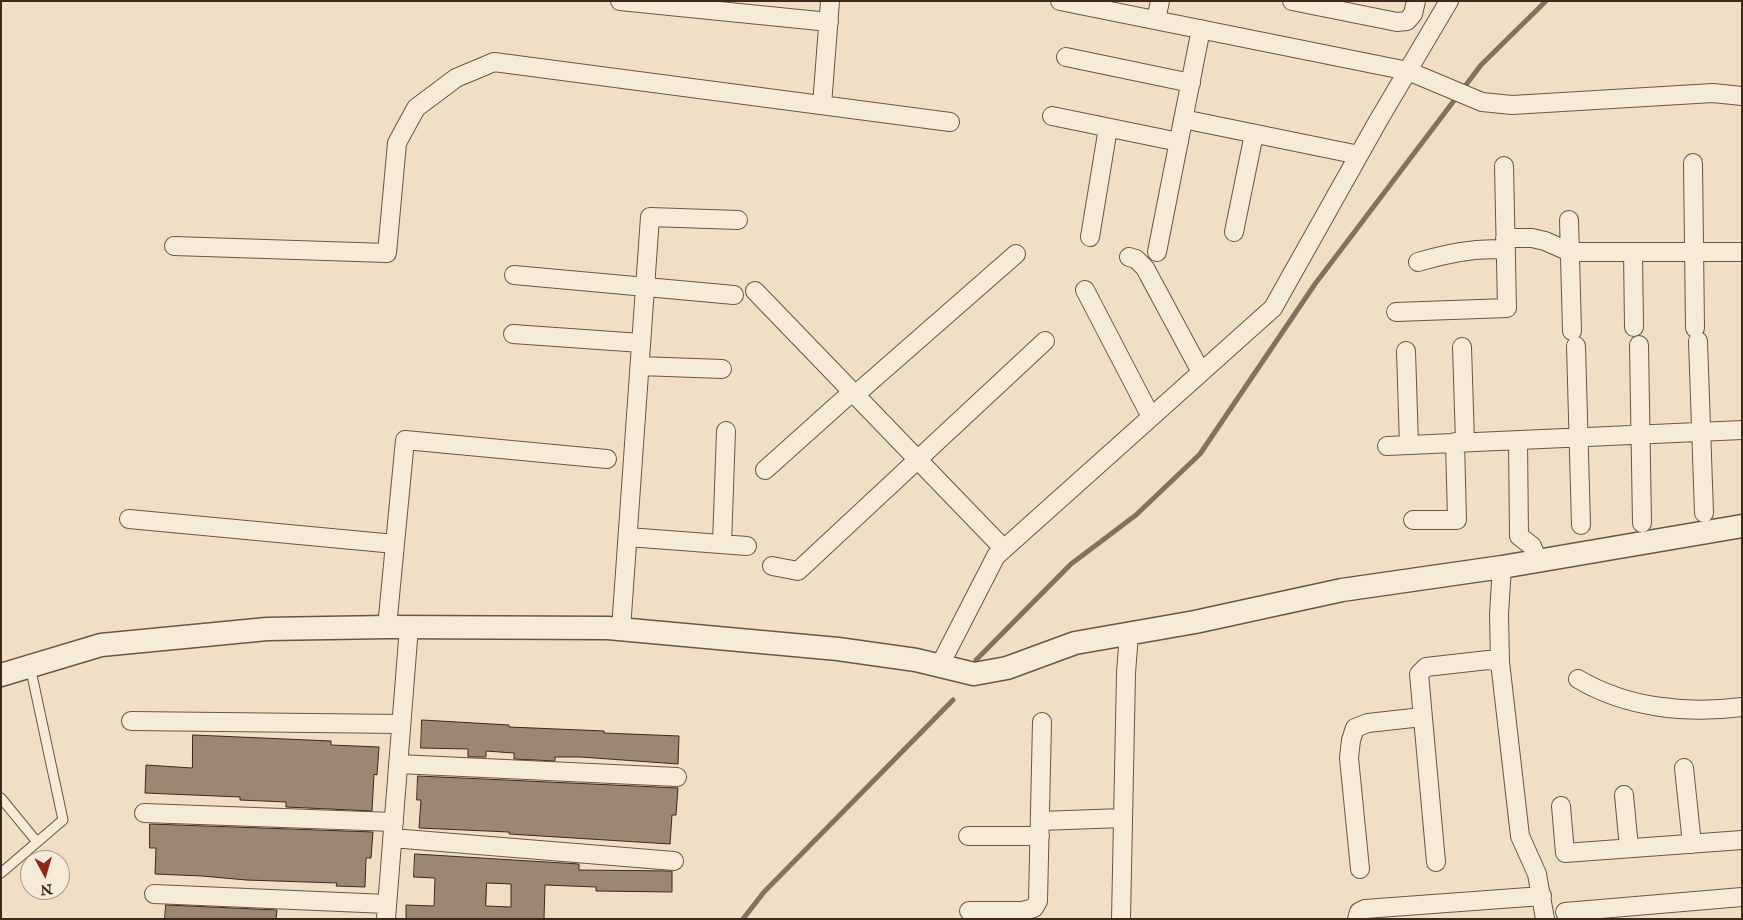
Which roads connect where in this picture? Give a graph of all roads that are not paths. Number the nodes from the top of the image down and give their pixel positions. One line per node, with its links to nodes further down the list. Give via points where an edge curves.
1 (620, 1): 9 (street)
2 (830, 1): 9 (street)
3 (1060, 1): 8 (street)
4 (1160, 1): 8 (street)
5 (1292, 1): 6 (street, via 1397,22 1407,21 1413,14)
6 (1416, 1)
7 (1449, 1): 12 (street)
8 (1156, 20): 10 (street)
9 (829, 22): 15 (street)
10 (1201, 29): 12 (street); 13 (street)
11 (1066, 57): 13 (street)
12 (1408, 71): 14 (street, via 1482,102 1512,105 1713,92); 22 (street)
13 (1191, 83): 17 (street)
14 (1742, 96)
15 (822, 105): 18 (street); 30 (street, via 494,62 456,78 416,108 397,142 387,253)
16 (1052, 116): 19 (street)
17 (1184, 119): 20 (street); 21 (street)
18 (950, 122)
19 (1108, 128): 21 (street); 28 (street)
20 (1254, 134): 22 (street); 27 (street)
21 (1179, 142): 31 (street)
22 (1360, 154): 54 (street, via 1273,308)
23 (1693, 163): 34 (street)
24 (1504, 166): 29 (street)
25 (738, 220): 40 (street, via 650,217)
26 (1569, 220): 32 (street)
27 (1234, 232)
28 (1090, 237)
29 (1506, 244): 32 (street, via 1532,238); 38 (street); 44 (street, via 1507,308)
30 (174, 246)
31 (1157, 252)
32 (1570, 252): 33 (street); 61 (street)
33 (1633, 252): 34 (street); 45 (street)
34 (1694, 252): 35 (street); 59 (street)
35 (1742, 252)
36 (1016, 254): 55 (street)
37 (1129, 257): 54 (street, via 1145,268)
38 (1418, 262)
39 (514, 275): 40 (street)
40 (645, 286): 43 (street); 48 (street)
41 (1085, 290): 56 (street)
42 (755, 291): 55 (street)
43 (734, 295)
44 (1396, 312)
45 (1634, 327)
46 (513, 334): 48 (street)
47 (1045, 341): 67 (street)
48 (641, 343): 52 (street)
49 (1639, 345): 60 (street)
50 (1462, 347): 63 (street)
51 (1406, 351): 64 (street)
52 (640, 366): 53 (street); 75 (street)
53 (722, 369)
54 (1201, 372): 56 (street)
55 (854, 393): 67 (street); 68 (street)
56 (1151, 417): 79 (street)
57 (1742, 430): 59 (street)
58 (726, 431): 77 (street)
59 (1700, 432): 60 (street); 69 (street)
60 (1641, 434): 61 (street); 72 (street)
61 (1578, 437): 62 (street); 73 (street)
62 (1518, 440): 63 (street); 80 (street, via 1519,536 1532,546)
63 (1460, 442): 64 (street); 71 (street, via 1457,520)
64 (1409, 444): 65 (street)
65 (1387, 446)
66 (607, 459): 76 (street, via 405,440)
67 (918, 460): 79 (street); 81 (street, via 798,570)
68 (765, 470)
69 (1704, 513)
70 (130, 519): 76 (street)
71 (1413, 520)
72 (1642, 523)
73 (1581, 526)
74 (1742, 526): 80 (street)
75 (628, 537): 77 (street); 84 (street)
76 (395, 544): 83 (street)
77 (722, 544): 78 (street)
78 (747, 546)
79 (1004, 549): 87 (street, via 996,556)
80 (1538, 561): 82 (street)
81 (772, 566)
82 (1502, 567): 85 (street, via 1342,590); 86 (street)
83 (398, 627): 84 (street); 88 (street, via 267,629 101,645); 95 (street)
84 (621, 629): 87 (street, via 838,648)
85 (1129, 634): 87 (street, via 1075,643 1007,668 974,674); 103 (street)
86 (1500, 662): 92 (street, via 1488,660 1426,667 1419,674); 116 (street, via 1520,836 1537,874)
87 (940, 665)
88 (30, 666): 89 (street); 108 (lane, via 63,820)
89 (1, 675)
90 (1578, 679): 91 (street, via 1647,706 1712,711)
91 (1742, 708)
92 (1422, 717): 112 (street); 113 (street, via 1368,722 1355,728 1349,758)
93 (132, 721): 95 (street)
94 (1042, 722): 104 (street)
95 (401, 724): 96 (street)
96 (398, 764): 98 (street); 105 (street)
97 (1684, 768): 109 (street)
98 (677, 777)
99 (1624, 795): 110 (street)
100 (1, 798): 108 (lane)
101 (1561, 806): 110 (street, via 1565,853)
102 (144, 813): 105 (street)
103 (1123, 818): 104 (street); 122 (street)
104 (1040, 828): 106 (street); 119 (street, via 1038,900 1034,908)
105 (393, 830): 111 (street); 118 (street)
106 (968, 836)
107 (1742, 840): 109 (street)
108 (38, 842): 114 (lane)
109 (1692, 844): 110 (street)
110 (1629, 848)
111 (674, 861)
112 (1436, 862)
113 (1360, 868)
114 (1, 873)
115 (154, 894): 118 (street)
116 (1542, 896): 120 (street); 124 (street)
117 (1742, 896): 121 (street)
118 (386, 911)
119 (969, 911)
120 (1423, 912): 123 (street, via 1365,909 1359,912)
121 (1565, 912)
122 (1121, 919)
123 (1357, 919)
124 (1545, 919)

